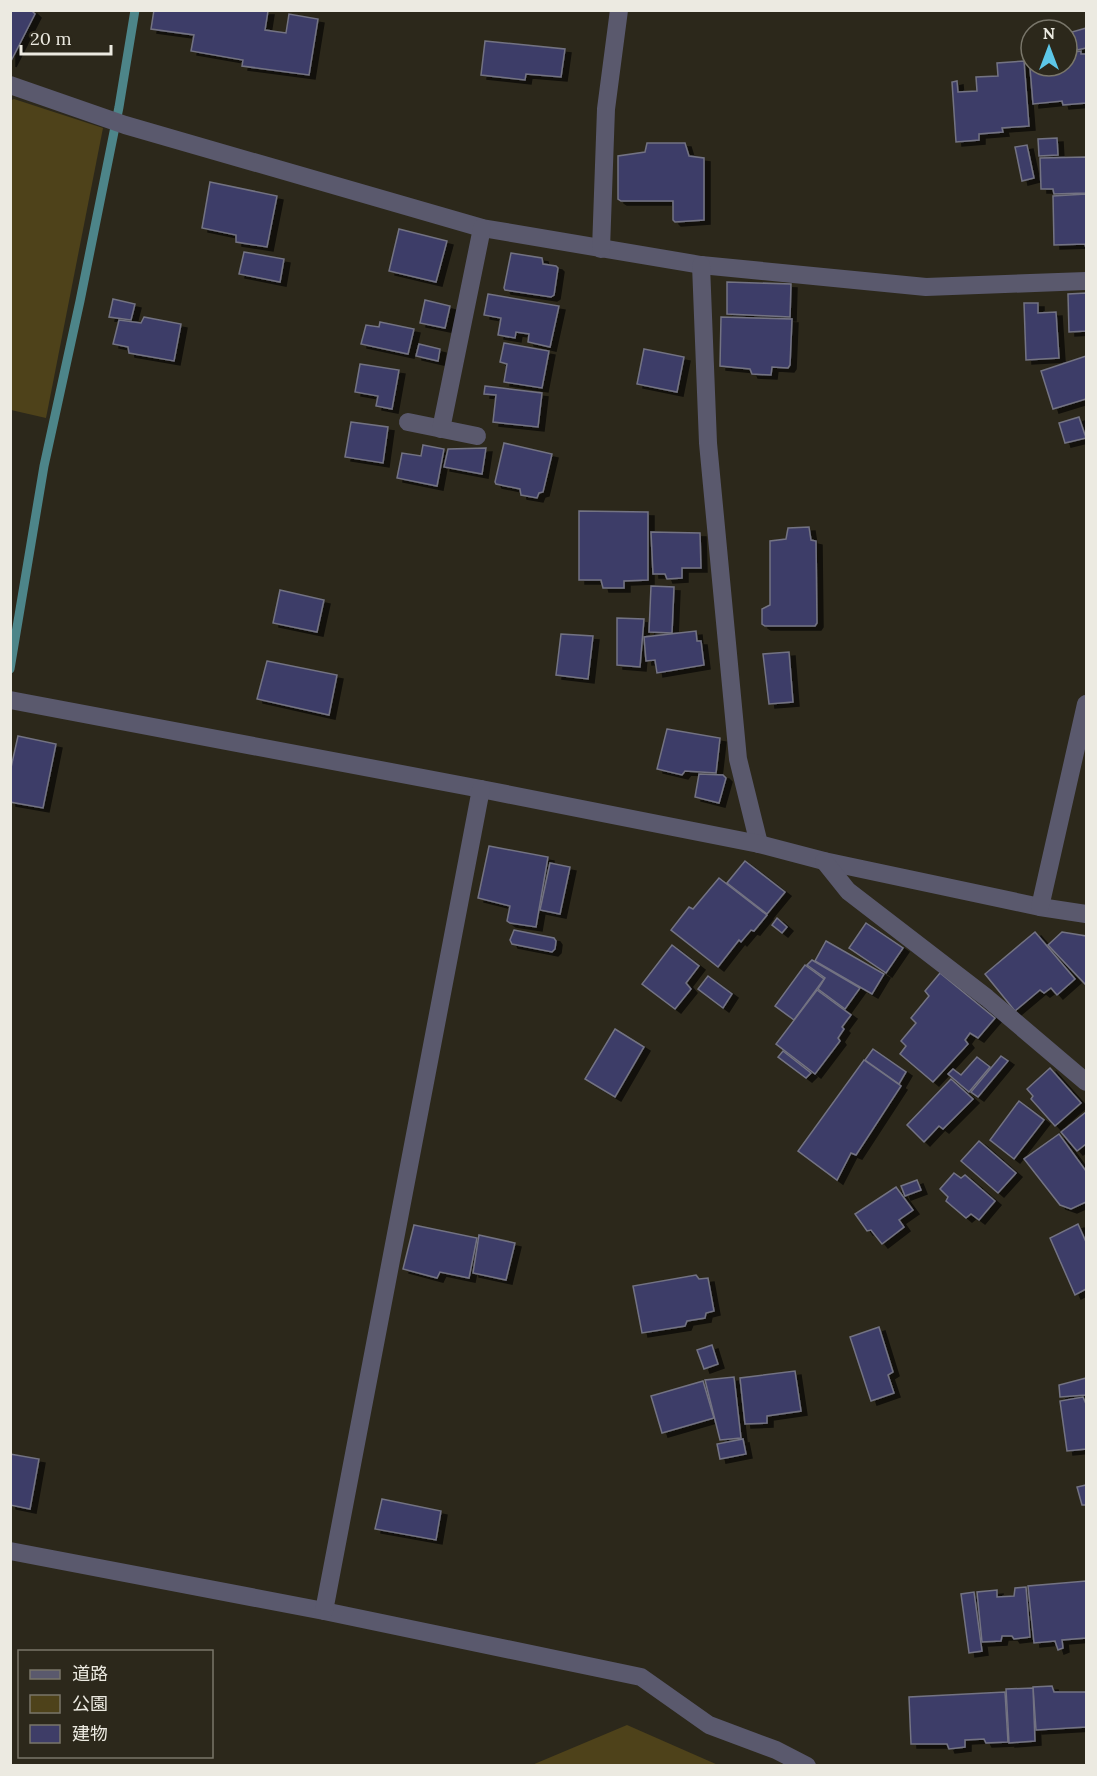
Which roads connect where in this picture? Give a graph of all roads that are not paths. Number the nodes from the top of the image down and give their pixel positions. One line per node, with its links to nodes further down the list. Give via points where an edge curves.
1 (620, 10): 4 (street, via 606,109)
2 (10, 85): 3 (street, via 125,125)
3 (482, 228): 4 (street); 8 (street)
4 (601, 249): 5 (street)
5 (701, 265): 6 (street, via 926,287); 13 (street, via 708,443 738,759)
6 (1086, 281)
7 (408, 422): 8 (street)
8 (441, 429): 9 (street)
9 (477, 436)
10 (10, 700): 12 (street)
11 (1086, 704): 15 (street)
12 (481, 789): 13 (street); 19 (street)
13 (759, 844): 14 (street)
14 (824, 861): 15 (street); 17 (street, via 849,891 978,991)
15 (1040, 907): 16 (street)
16 (1086, 914)
17 (1086, 1082)
18 (10, 1551): 19 (street)
19 (324, 1611): 20 (street, via 641,1677 709,1725 777,1750)
20 (807, 1766)

